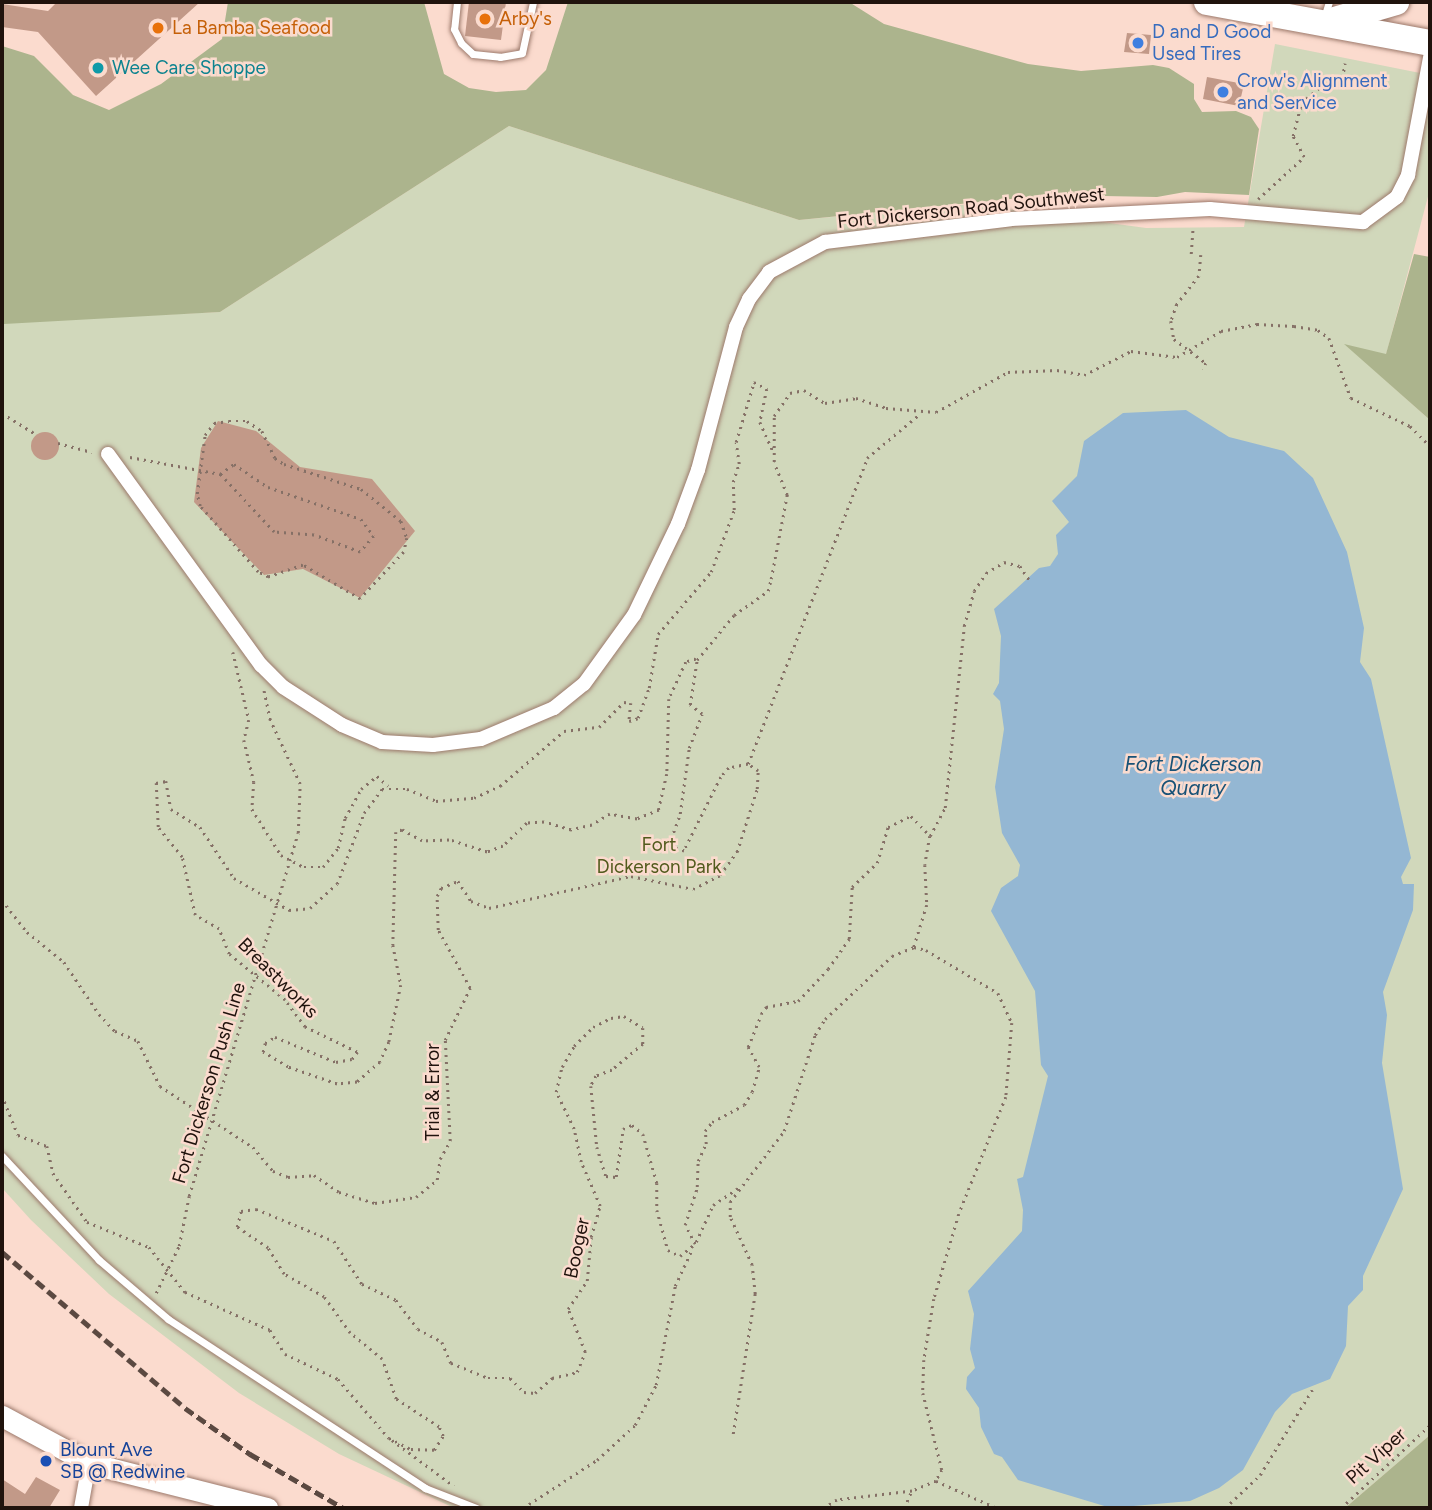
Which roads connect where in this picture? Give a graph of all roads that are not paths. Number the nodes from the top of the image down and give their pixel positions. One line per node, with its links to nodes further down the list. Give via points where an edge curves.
1 (457, 2): 2 (lane, via 454,29 461,43 473,54 500,58 522,52)
2 (533, 2)
3 (1207, 2): 5 (highway)
4 (1396, 2): 6 (highway)
5 (1250, 6): 6 (highway)
6 (1325, 13): 7 (highway)
7 (1430, 43)
8 (1430, 57): 9 (street, Fort Dickerson Road Southwest, via 1408,175 1397,197 1363,222 1210,209 1011,219 825,242 769,272 736,327 698,470 656,575 608,655 584,684 554,708 481,739 433,745 382,742 312,708 261,665)
9 (108, 454)
10 (2, 1156): 15 (lane, via 99,1260 149,1304 425,1488)
11 (2, 1416): 12 (street)
12 (89, 1463): 13 (street); 14 (street)
13 (81, 1508)
14 (267, 1508)
15 (476, 1508)

